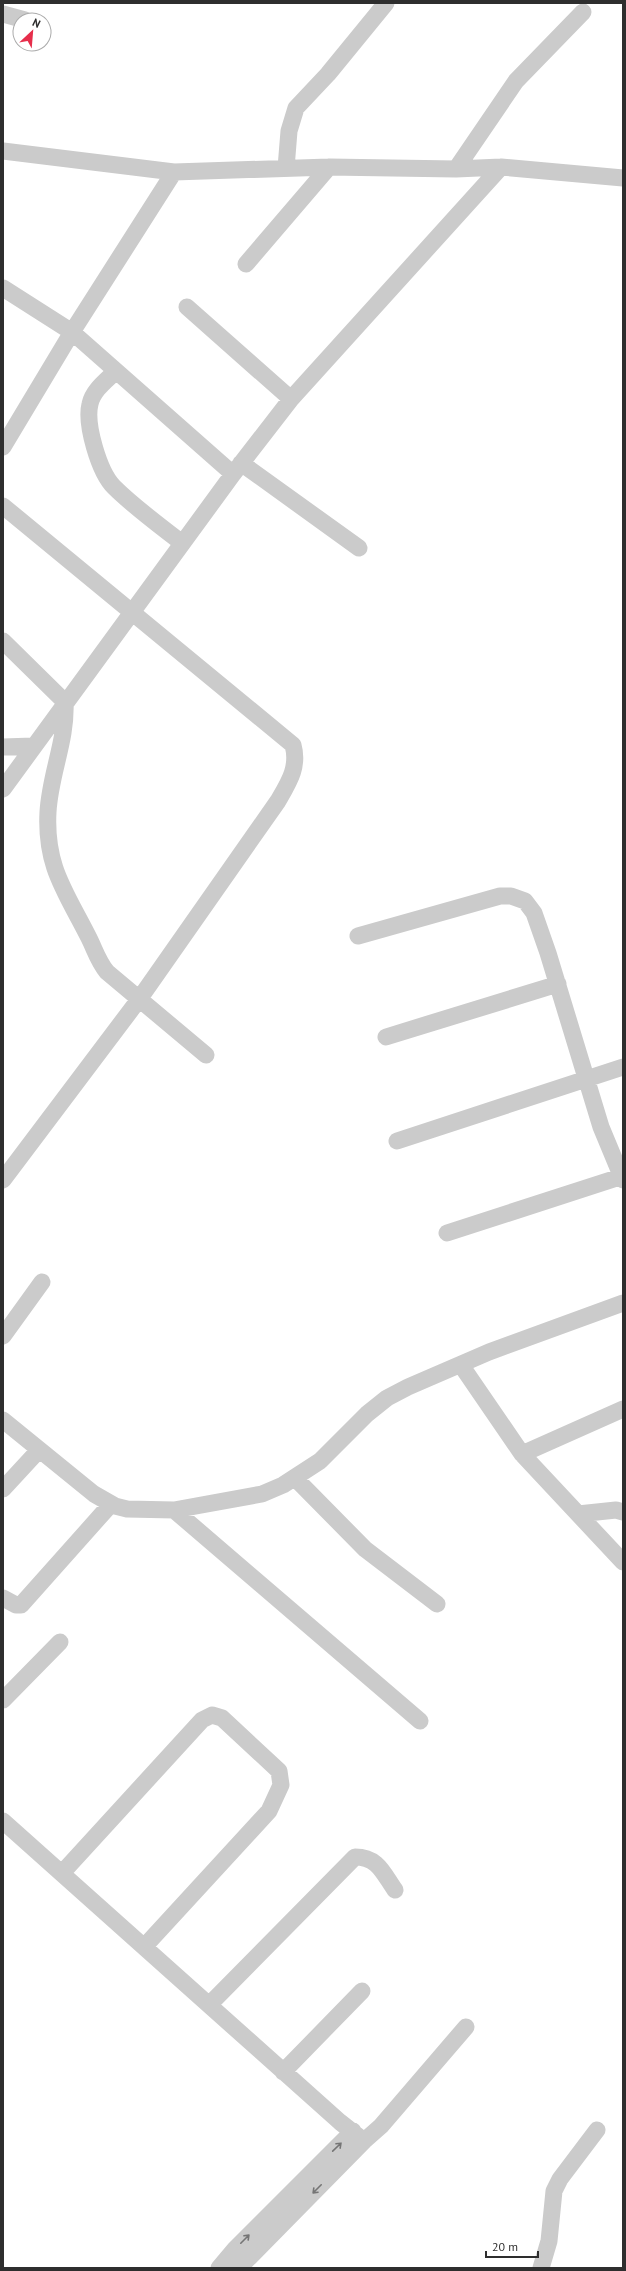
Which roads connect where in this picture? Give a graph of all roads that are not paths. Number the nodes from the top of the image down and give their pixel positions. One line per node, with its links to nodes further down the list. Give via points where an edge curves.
1 (386, 3): 6 (street, via 296,108 289,131)
2 (583, 12): 7 (street, via 516,81)
3 (3, 151): 8 (street)
4 (329, 167): 6 (street); 7 (street); 10 (street)
5 (501, 167): 7 (street); 9 (street); 15 (street)
6 (286, 168): 8 (street)
7 (456, 168)
8 (174, 172): 13 (street)
9 (623, 178)
10 (246, 264)
11 (3, 288): 13 (street)
12 (187, 307): 15 (street)
13 (72, 332): 14 (street); 16 (street)
14 (116, 371): 17 (street); 19 (street, via 100,386 90,403 89,418 93,443 112,485)
15 (291, 399): 17 (street)
16 (3, 447)
17 (237, 469): 19 (street); 20 (street)
18 (3, 506): 21 (street)
19 (182, 543): 21 (street)
20 (359, 548)
21 (132, 611): 23 (street); 29 (street, via 293,745 296,756 295,769 278,801)
22 (3, 641): 23 (street)
23 (65, 702): 24 (street); 29 (street, via 65,728 48,812 49,840 55,873 99,962)
24 (33, 746): 25 (street); 26 (street)
25 (3, 747)
26 (3, 789)
27 (358, 936): 28 (street, via 500,896 511,896 525,901 534,913)
28 (558, 984): 30 (street); 33 (street)
29 (140, 998): 31 (street); 36 (street)
30 (386, 1037)
31 (206, 1055)
32 (623, 1067): 33 (street)
33 (587, 1080): 34 (street); 35 (street, via 601,1126)
34 (397, 1141)
35 (623, 1178): 37 (street)
36 (3, 1180)
37 (448, 1233)
38 (42, 1282): 40 (street)
39 (623, 1303): 41 (street)
40 (3, 1336)
41 (460, 1365): 45 (street); 46 (street, via 387,1398 367,1414 320,1461)
42 (623, 1409): 45 (street)
43 (3, 1420): 44 (street)
44 (39, 1450): 47 (street); 48 (street, via 94,1494)
45 (522, 1454): 51 (street)
46 (295, 1478): 49 (street, via 262,1494); 54 (street, via 365,1549)
47 (3, 1489)
48 (111, 1504): 49 (street, via 127,1509); 53 (street, via 24,1602 16,1605)
49 (174, 1510): 57 (street)
50 (623, 1512): 51 (street, via 616,1510)
51 (578, 1514): 52 (street)
52 (623, 1562)
53 (3, 1598)
54 (437, 1604)
55 (60, 1642): 56 (street)
56 (3, 1700)
57 (420, 1721)
58 (3, 1820): 59 (street)
59 (62, 1873): 61 (street); 61 (street, via 202,1720 212,1715 222,1718 279,1771 282,1785 269,1811)
60 (395, 1890): 63 (street, via 376,1864 367,1857 355,1857)
61 (144, 1947): 63 (street)
62 (362, 1991): 65 (street)
63 (209, 2005): 65 (street)
64 (466, 2027): 67 (street, via 381,2126)
65 (283, 2072): 67 (street)
66 (597, 2130): 70 (street, via 560,2179 554,2191 549,2241)
67 (358, 2136): 68 (street, one-way to 67, via 235,2249); 69 (street, one-way to 69)
68 (219, 2268)
69 (239, 2268)
70 (541, 2268)

